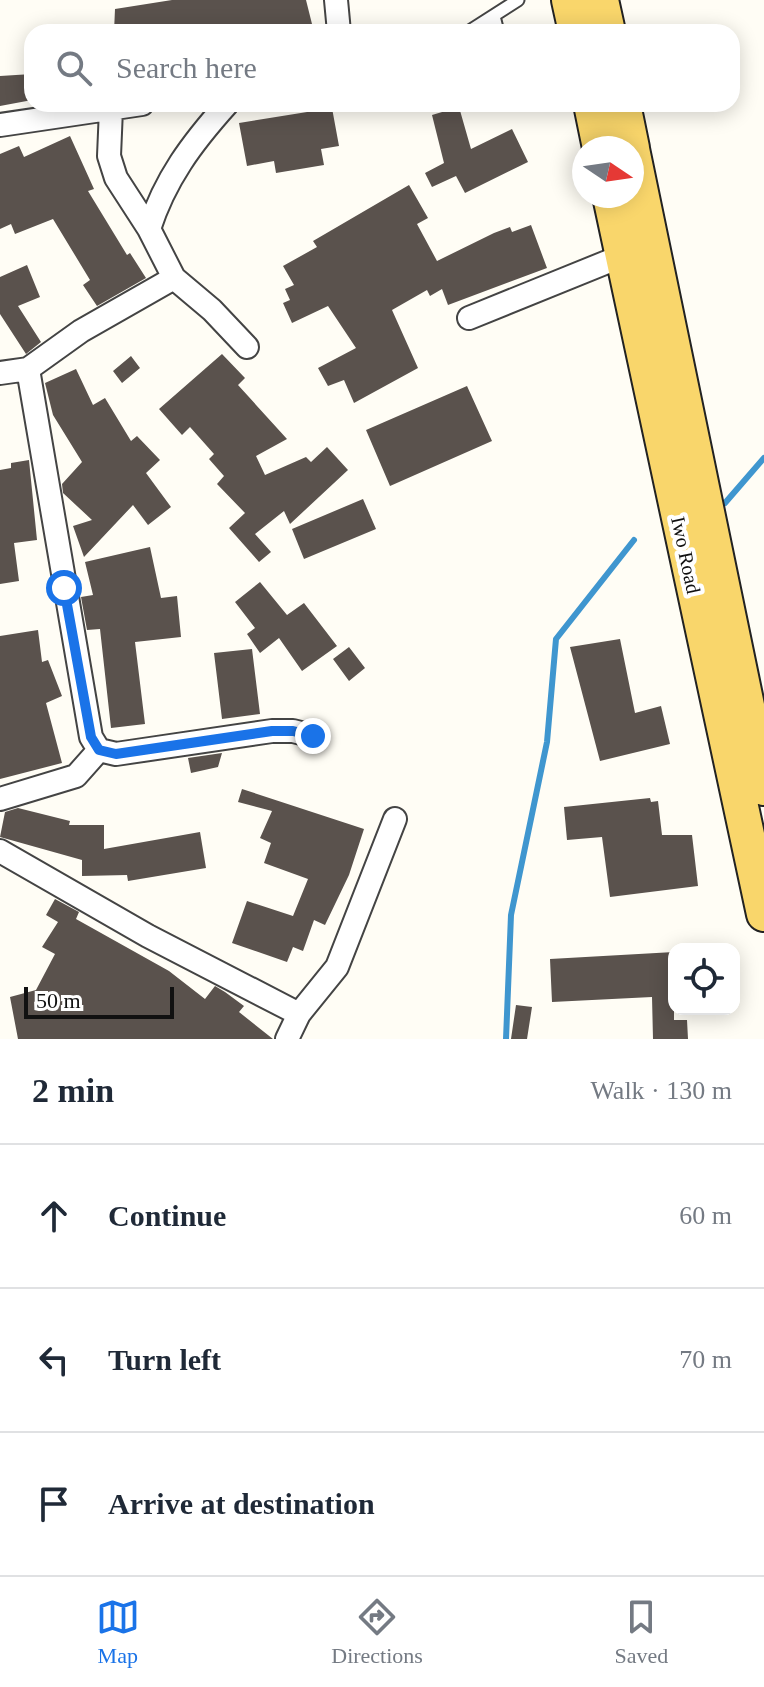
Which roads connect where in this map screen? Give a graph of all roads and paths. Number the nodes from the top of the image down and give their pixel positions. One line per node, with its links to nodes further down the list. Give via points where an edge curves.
1 (336, 0): 6 (street)
2 (518, 0): 5 (lane)
3 (569, 0): 9 (main road)
4 (601, 0): 10 (main road)
5 (494, 16): 7 (lane); 8 (lane)
6 (338, 24)
7 (481, 24)
8 (496, 24)
9 (574, 24)
10 (606, 24)
11 (90, 112): 16 (street)
12 (111, 112): 21 (street, via 109,156 116,178)
13 (220, 112): 21 (street, via 174,170)
14 (593, 112): 17 (main road)
15 (625, 112): 18 (main road, Iwo Road)
16 (0, 125)
17 (598, 136)
18 (629, 136)
19 (644, 207): 30 (main road, Iwo Road)
20 (612, 208): 22 (main road, Iwo Road)
21 (149, 229): 23 (street)
22 (622, 256): 24 (street); 34 (main road, Iwo Road)
23 (174, 278): 25 (street); 26 (street, via 81,331)
24 (469, 318)
25 (247, 347)
26 (28, 369): 27 (street); 29 (street, via 91,737)
27 (0, 373)
28 (313, 736): 29 (street, via 272,731 116,754)
29 (99, 750): 31 (street, via 76,776)
30 (764, 788)
31 (0, 799)
32 (395, 819): 35 (street, via 337,967)
33 (0, 851): 35 (street)
34 (764, 914)
35 (299, 1014): 36 (street)
36 (287, 1039)

